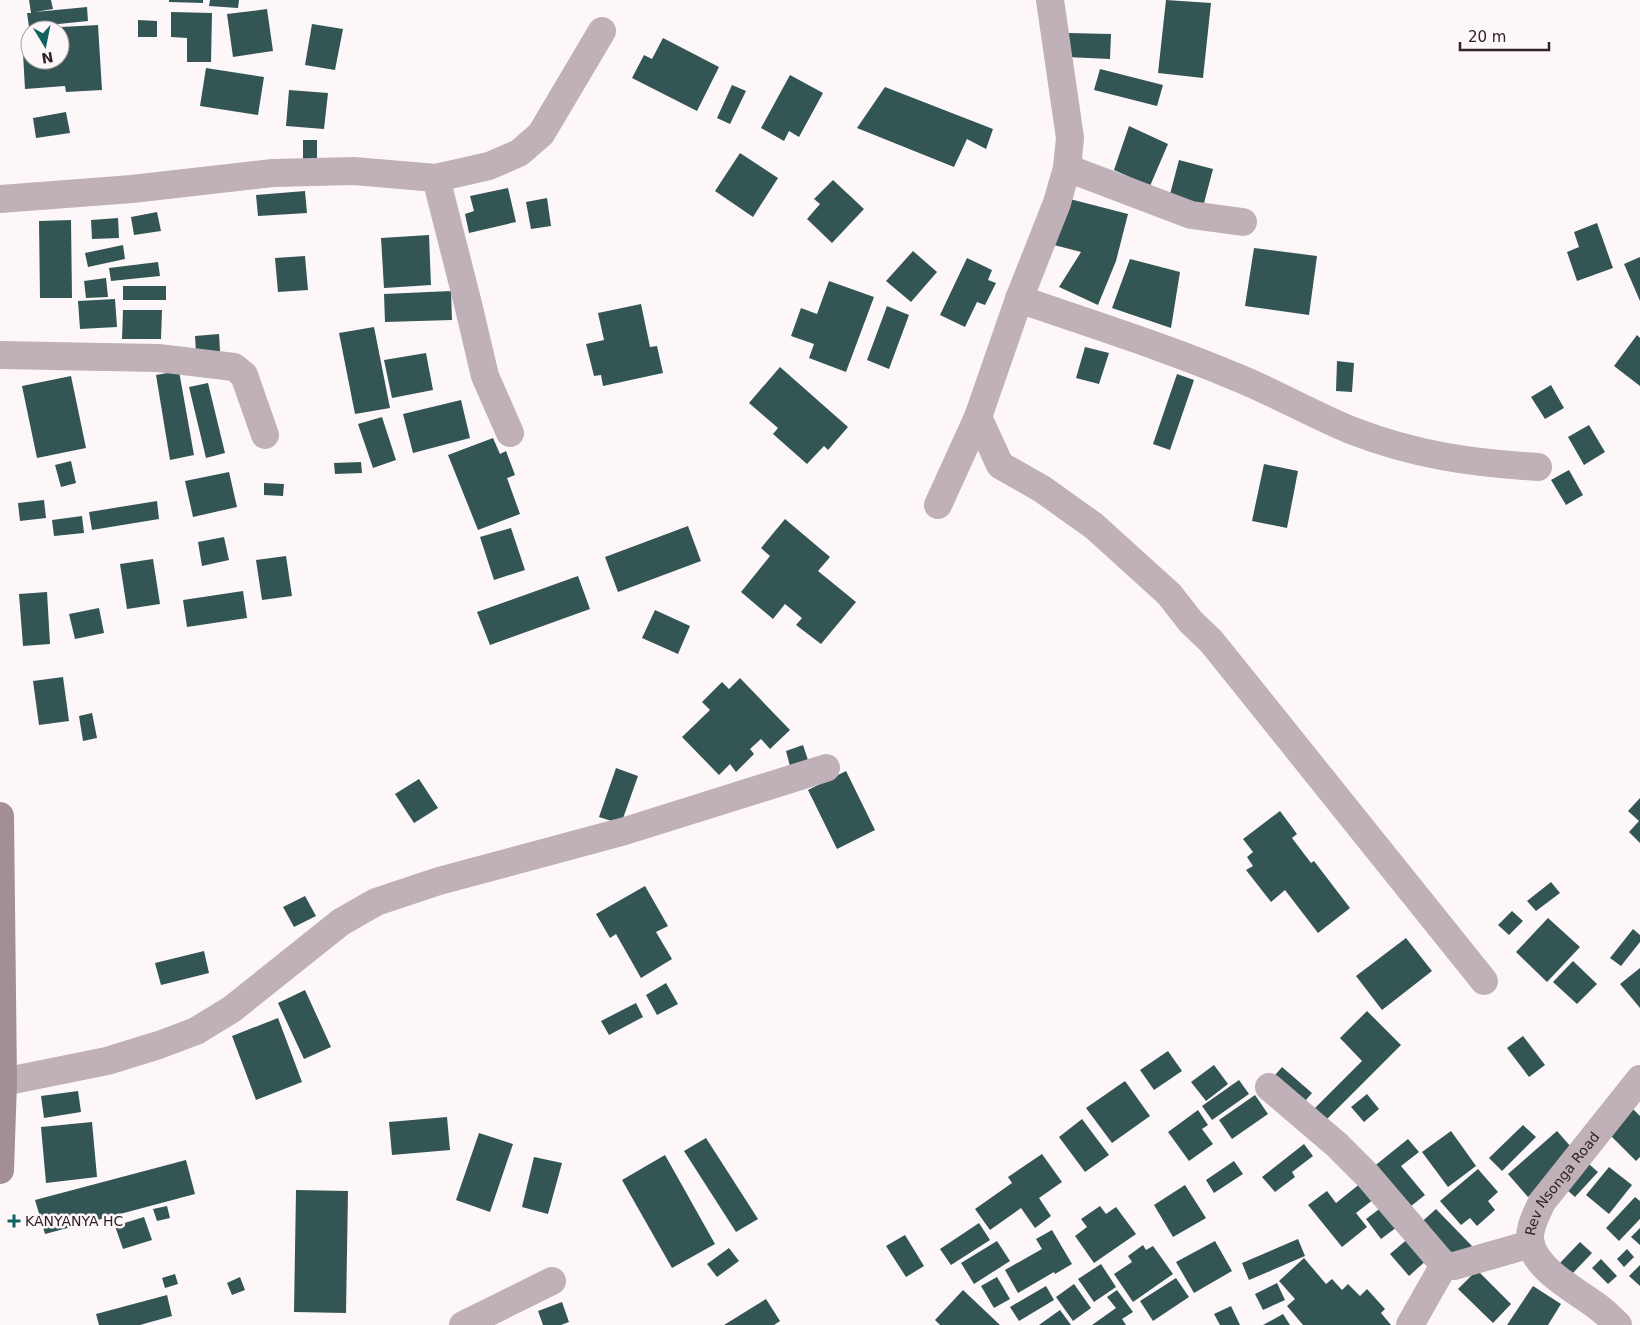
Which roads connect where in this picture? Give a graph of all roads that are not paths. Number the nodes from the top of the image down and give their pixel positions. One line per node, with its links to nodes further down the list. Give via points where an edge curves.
1 (1050, 0): 3 (street, via 1070,138)
2 (602, 31): 4 (street, via 541,134 518,153 489,166)
3 (1067, 168): 6 (street, via 1191,215); 7 (street)
4 (436, 178): 5 (street, via 354,171 273,173 132,189); 10 (street, via 484,376)
5 (0, 199)
6 (1243, 222)
7 (1019, 299): 9 (street); 12 (street, via 1237,377 1354,431 1414,451 1483,463)
8 (0, 355): 11 (street, via 158,358 234,367 244,375)
9 (978, 417): 13 (street); 16 (street, via 1000,465 1042,489 1094,526 1169,594 1211,641)
10 (510, 433)
11 (264, 435)
12 (1538, 467)
13 (938, 505)
14 (826, 768): 18 (street, via 625,831 439,881 376,902 341,922 232,1009 196,1031 107,1061)
15 (0, 833): 18 (street)
16 (1484, 981)
17 (1640, 1079): 21 (street, Rev Nsonga Road, via 1542,1202 1532,1223)
18 (3, 1082): 20 (street)
19 (1268, 1087): 22 (street, via 1338,1145)
20 (0, 1170)
21 (1531, 1244): 22 (street, via 1454,1266); 26 (street, Rev Nsonga Road, via 1537,1258 1556,1277)
22 (1444, 1265): 25 (street)
23 (552, 1281): 24 (street)
24 (463, 1325)
25 (1410, 1325)
26 (1618, 1325)

